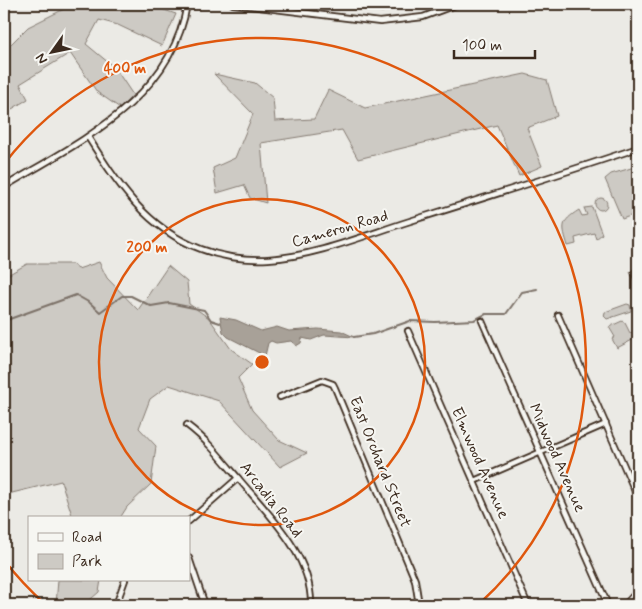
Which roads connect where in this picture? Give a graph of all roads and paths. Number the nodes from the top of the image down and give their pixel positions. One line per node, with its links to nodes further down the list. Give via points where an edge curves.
1 (187, 4): 4 (street, via 172,49 149,86 125,110)
2 (233, 4): 3 (street, via 380,22 423,17)
3 (458, 4)
4 (88, 137): 5 (street, Cameron Road, via 127,196 158,226 199,248 253,259 285,257 344,242); 6 (street)
5 (638, 148)
6 (4, 187)
7 (558, 315): 11 (street)
8 (482, 321): 13 (street, Midwood Avenue)
9 (408, 331): 15 (street, Elmwood Avenue)
10 (280, 397): 24 (street, East Orchard Street, via 322,380 336,388 416,580)
11 (606, 424): 13 (street); 16 (street)
12 (187, 425): 14 (street, Arcadia Road, via 206,440)
13 (540, 452): 15 (street); 26 (street, Midwood Avenue)
14 (238, 478): 17 (street); 23 (street, Arcadia Road, via 293,547 309,585)
15 (474, 482): 25 (street, Elmwood Avenue)
16 (638, 498)
17 (190, 520)
18 (190, 561): 22 (street)
19 (124, 582): 21 (street)
20 (638, 593): 27 (main road)
21 (116, 605)
22 (205, 605)
23 (311, 605)
24 (418, 605)
25 (528, 605)
26 (608, 605)
27 (627, 605)

